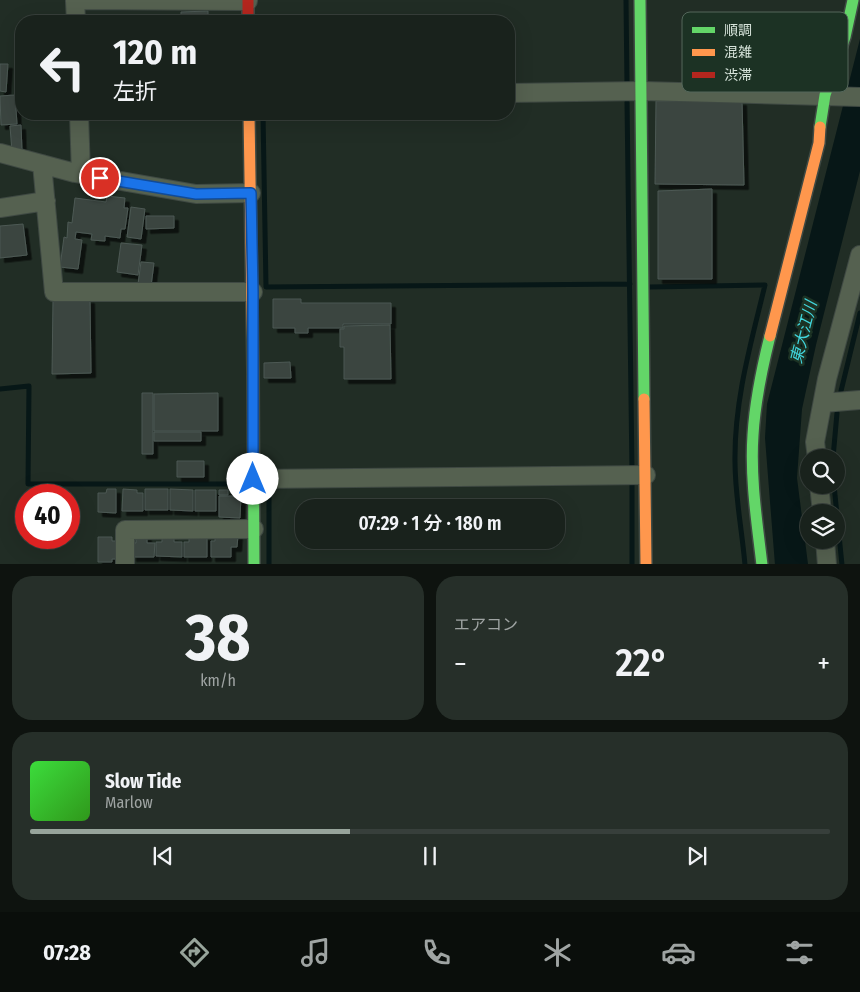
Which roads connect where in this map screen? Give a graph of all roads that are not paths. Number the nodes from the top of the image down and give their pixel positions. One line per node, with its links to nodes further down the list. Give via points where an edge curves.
1 (75, 0): 4 (street); 5 (street)
2 (640, 0): 8 (street)
3 (853, 0): 7 (street)
4 (248, 1): 6 (street)
5 (76, 15)
6 (248, 15)
7 (848, 22)
8 (642, 91): 10 (street); 11 (street); 26 (street)
9 (831, 92): 11 (street)
10 (515, 93)
11 (830, 96): 12 (street); 33 (street, via 819,125 819,144 763,364 756,408 752,436 754,495)
12 (860, 97)
13 (79, 120): 17 (street)
14 (249, 120): 18 (street)
15 (0, 153): 16 (street)
16 (42, 164): 17 (street); 19 (street)
17 (81, 174): 18 (street, via 196,194)
18 (251, 193): 22 (street)
19 (46, 202): 20 (street); 22 (street, via 54,292)
20 (0, 208)
21 (860, 255): 24 (street)
22 (253, 292): 27 (street)
23 (860, 400): 24 (street)
24 (823, 403): 25 (street)
25 (815, 449)
26 (646, 475): 27 (street); 32 (street)
27 (253, 479): 28 (street)
28 (254, 529): 30 (street, via 125,530); 31 (street)
29 (826, 549): 34 (street)
30 (125, 564)
31 (254, 564)
32 (646, 564)
33 (762, 564)
34 (827, 564)

